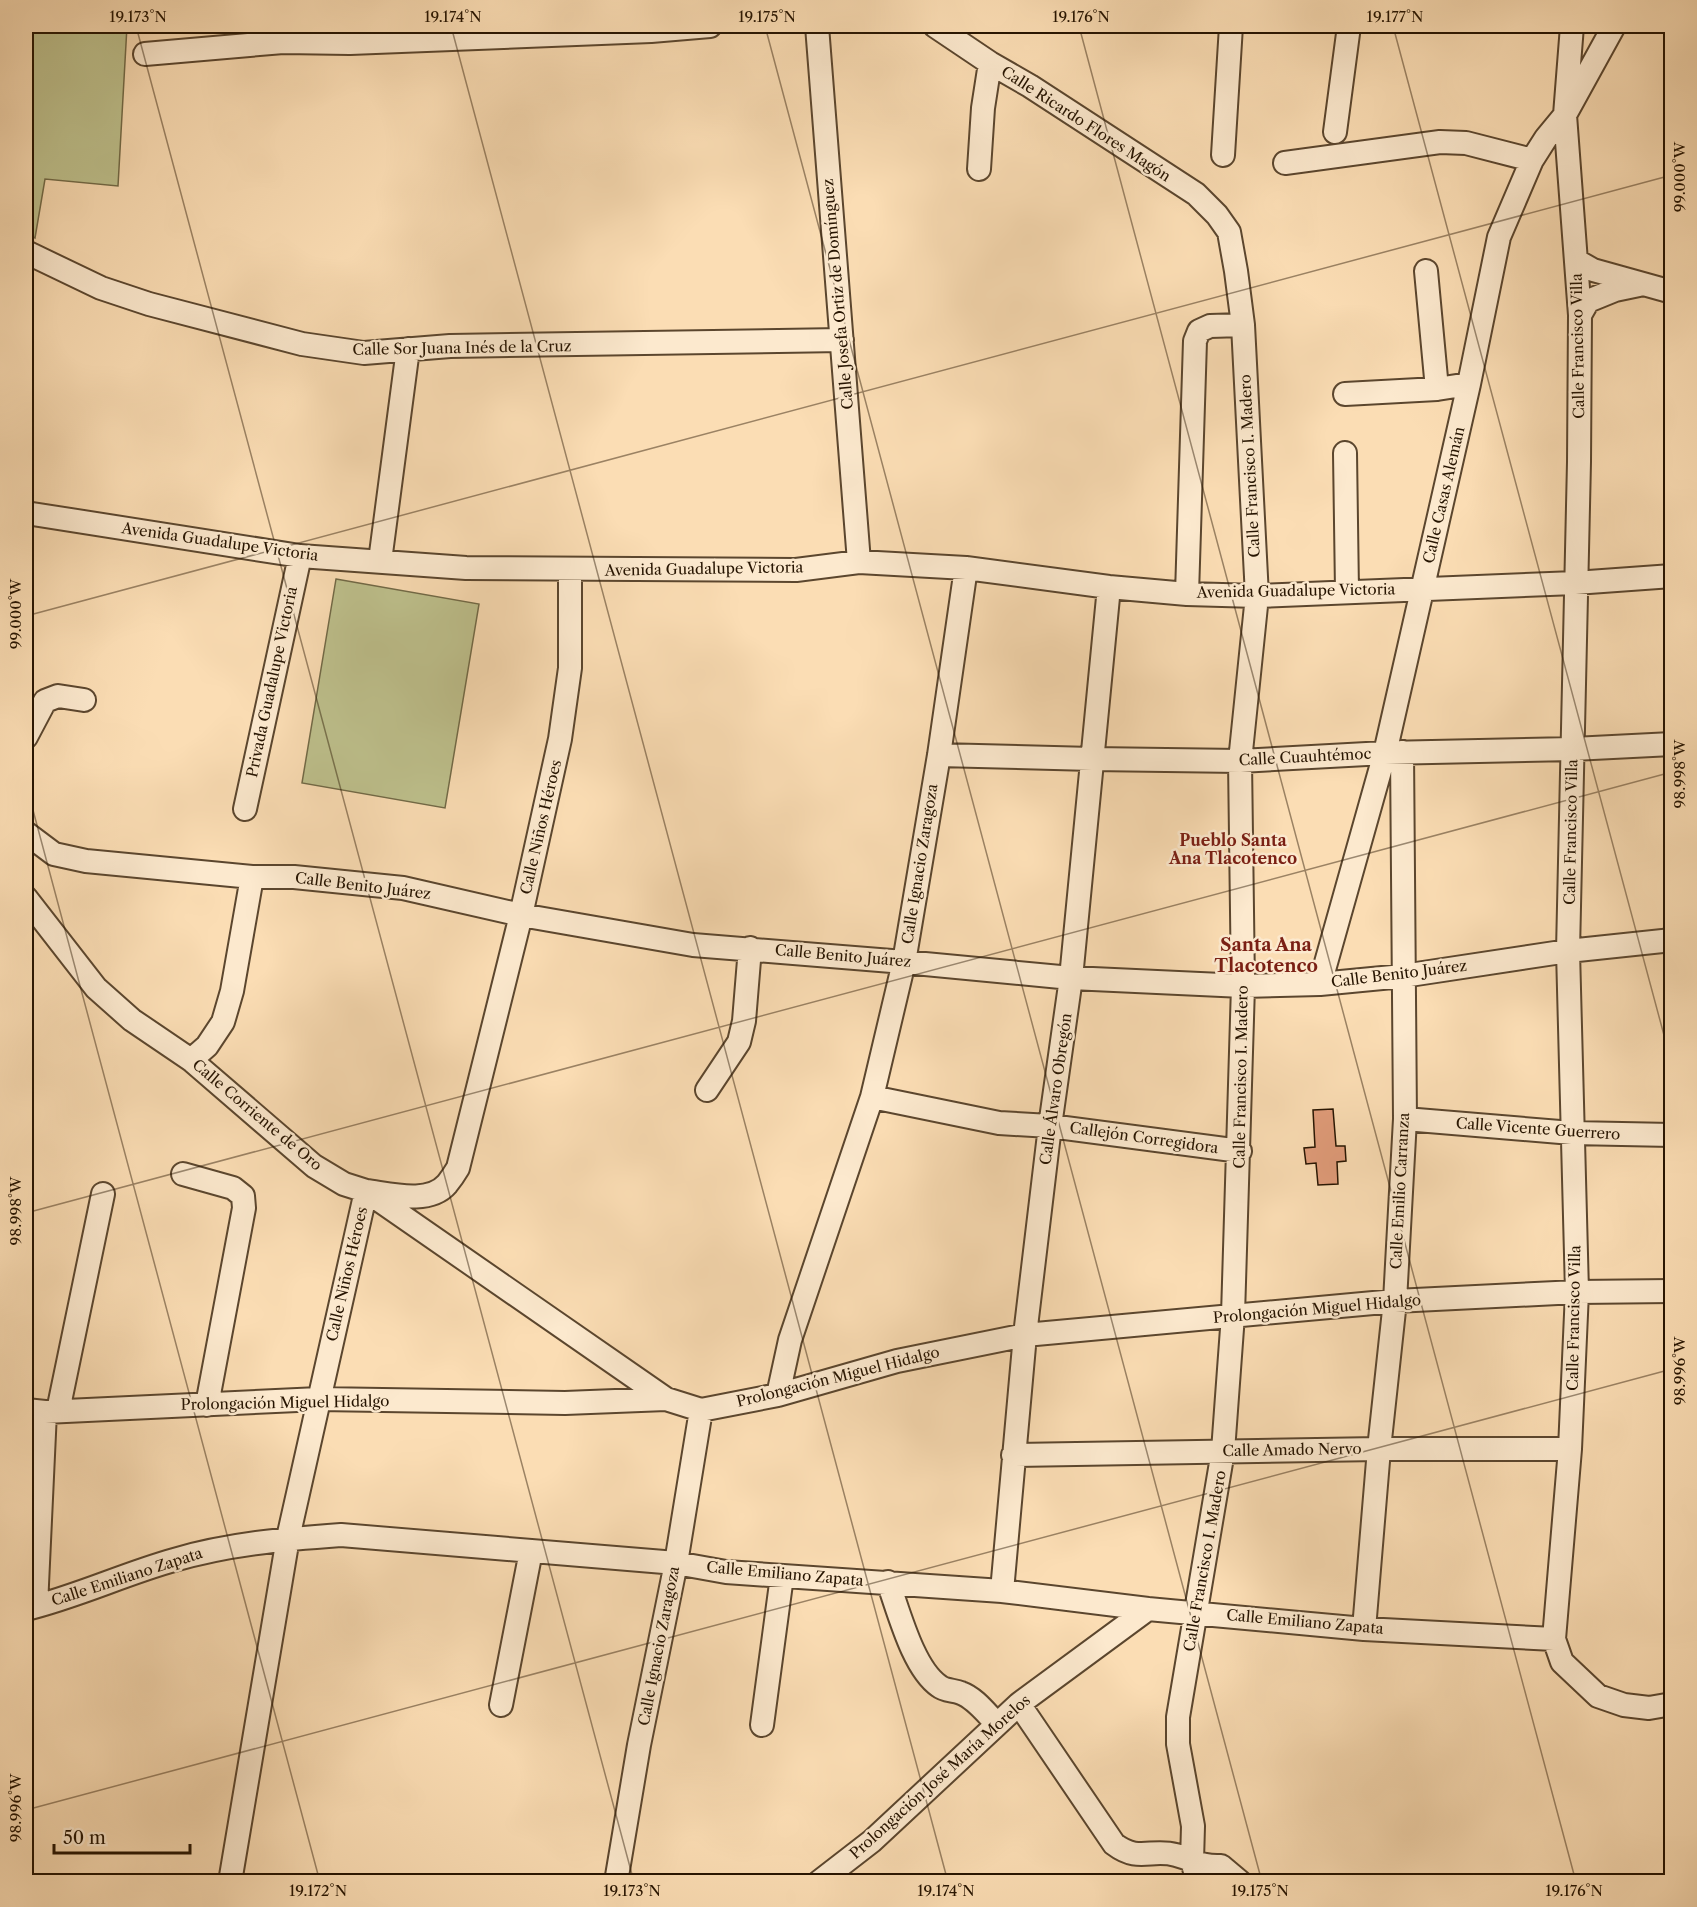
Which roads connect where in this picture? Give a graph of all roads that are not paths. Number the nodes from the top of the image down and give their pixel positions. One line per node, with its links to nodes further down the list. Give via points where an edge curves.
1 (710, 26): 8 (street, via 350,44)
2 (817, 26): 25 (street, Calle Josefa Ortiz de Domínguez)
3 (935, 26): 10 (street, Calle Ricardo Flores Magón)
4 (1231, 26): 13 (street)
5 (1349, 26): 12 (street)
6 (1572, 26): 11 (street, Calle Francisco Villa)
7 (1614, 26): 11 (street, Calle Casas Alemán)
8 (283, 34): 9 (street)
9 (145, 54)
10 (990, 63): 16 (street); 17 (street, Calle Ricardo Flores Magón, via 1196,194)
11 (1565, 115): 14 (street, Calle Casas Alemán); 19 (street, Calle Francisco Villa)
12 (1335, 132)
13 (1223, 154)
14 (1532, 160): 15 (street, via 1466,143 1440,142); 27 (street, Calle Casas Alemán, via 1499,237)
15 (1285, 163)
16 (979, 169)
17 (1229, 232): 24 (street, Calle Francisco I. Madero)
18 (26, 252): 26 (street, Calle Sor Juana Inés de la Cruz, via 100,288 302,344 364,353)
19 (1577, 261): 21 (street, via 1593,270); 23 (street, Calle Francisco Villa)
20 (1426, 271): 28 (street)
21 (1642, 284): 22 (street); 23 (street, via 1588,301)
22 (1671, 292)
23 (1580, 315): 38 (street, Calle Francisco Villa)
24 (1242, 325): 42 (street, via 1210,326 1199,331 1195,341); 43 (street, Calle Francisco I. Madero)
25 (842, 340): 26 (street, Calle Sor Juana Inés de la Cruz); 34 (street, Calle Josefa Ortiz de Domínguez)
26 (408, 349): 33 (street)
27 (1469, 384): 28 (street); 40 (street, Calle Casas Alemán)
28 (1437, 389): 29 (street)
29 (1346, 394)
30 (1345, 453): 41 (street)
31 (26, 513): 32 (street, Avenida Guadalupe Victoria)
32 (300, 556): 33 (street, Avenida Guadalupe Victoria); 52 (street, Privada Guadalupe Victoria)
33 (380, 561): 36 (street, Avenida Guadalupe Victoria)
34 (860, 562): 35 (street, Avenida Guadalupe Victoria); 36 (street, Avenida Guadalupe Victoria, via 796,570)
35 (966, 568): 39 (street, Avenida Guadalupe Victoria); 49 (street, Calle Ignacio Zaragoza)
36 (570, 570): 56 (street, Calle Niños Héroes, via 569,680)
37 (1671, 576): 38 (street, Avenida Guadalupe Victoria)
38 (1575, 583): 40 (street, Avenida Guadalupe Victoria); 47 (street, Calle Francisco Villa)
39 (1109, 587): 42 (street, Avenida Guadalupe Victoria); 50 (street, Calle Álvaro Obregón)
40 (1422, 588): 41 (street, Avenida Guadalupe Victoria); 48 (street, Calle Casas Alemán)
41 (1347, 591): 43 (street, Avenida Guadalupe Victoria)
42 (1187, 594): 43 (street, Avenida Guadalupe Victoria)
43 (1257, 596): 51 (street, Calle Francisco I. Madero)
44 (84, 700): 45 (street, via 58,696 45,701)
45 (26, 737)
46 (1671, 744): 47 (street, Calle Cuauhtémoc)
47 (1573, 749): 48 (street, Calle Cuauhtémoc); 59 (street, Calle Francisco Villa)
48 (1394, 752): 51 (street, Calle Cuauhtémoc); 61 (street, Calle Emilio Carranza); 63 (street, Calle Casas Alemán)
49 (939, 754): 50 (street, Calle Cuauhtémoc); 60 (street, Calle Ignacio Zaragoza)
50 (1092, 759): 51 (street, Calle Cuauhtémoc); 62 (street, Calle Álvaro Obregón)
51 (1240, 761): 64 (street, Calle Francisco I. Madero)
52 (245, 809)
53 (26, 833): 54 (street, Calle Benito Juárez, via 54,854 86,861)
54 (252, 877): 56 (street, Calle Benito Juárez, via 294,877 403,888); 65 (street, via 223,1022 207,1046)
55 (26, 898): 65 (street, Calle Corriente de Oro, via 96,988 132,1020)
56 (521, 915): 58 (street, Calle Benito Juárez, via 693,945); 74 (street, Calle Niños Héroes, via 458,1168 446,1186 427,1196)
57 (1671, 940): 59 (street, Calle Benito Juárez)
58 (750, 948): 60 (street, Calle Benito Juárez); 66 (street, via 739,1042)
59 (1569, 951): 61 (street, Calle Benito Juárez); 70 (street, Calle Francisco Villa)
60 (904, 962): 62 (street, Calle Benito Juárez); 67 (street, Calle Ignacio Zaragoza)
61 (1403, 976): 63 (street, Calle Benito Juárez); 68 (street, Calle Emilio Carranza)
62 (1071, 978): 64 (street, Calle Benito Juárez); 69 (street, Calle Álvaro Obregón)
63 (1320, 984): 64 (street, Calle Benito Juárez)
64 (1243, 986): 72 (street, Calle Francisco I. Madero)
65 (191, 1060): 74 (street, Calle Corriente de Oro, via 314,1166 344,1184)
66 (706, 1090)
67 (872, 1096): 69 (street, Callejón Corregidora, via 999,1123); 81 (street, Calle Ignacio Zaragoza, via 790,1340)
68 (1405, 1119): 70 (street, Calle Vicente Guerrero); 78 (street, Calle Emilio Carranza)
69 (1050, 1126): 72 (street, Callejón Corregidora); 80 (street, Calle Álvaro Obregón)
70 (1572, 1133): 71 (street, Calle Vicente Guerrero); 77 (street, Calle Francisco Villa)
71 (1671, 1135)
72 (1240, 1151): 79 (street, Calle Francisco I. Madero)
73 (183, 1174): 84 (street, via 233,1188 243,1196 244,1208)
74 (366, 1191): 82 (street, Calle Niños Héroes); 83 (street, Calle Corriente de Oro)
75 (103, 1194): 86 (street)
76 (1671, 1291): 77 (street, Prolongación Miguel Hidalgo)
77 (1577, 1292): 78 (street, Prolongación Miguel Hidalgo); 88 (street, Calle Francisco Villa)
78 (1395, 1301): 79 (street, Prolongación Miguel Hidalgo); 87 (street, Calle Emilio Carranza)
79 (1233, 1315): 80 (street, Prolongación Miguel Hidalgo); 89 (street, Calle Francisco I. Madero)
80 (1025, 1335): 81 (street, Prolongación Miguel Hidalgo, via 897,1361); 90 (street, Calle Álvaro Obregón)
81 (778, 1395): 85 (street, Prolongación Miguel Hidalgo)
82 (319, 1399): 83 (street, Prolongación Miguel Hidalgo, via 565,1403); 84 (street, Prolongación Miguel Hidalgo); 91 (street, Calle Niños Héroes)
83 (666, 1399): 85 (street, Prolongación Miguel Hidalgo)
84 (207, 1405): 86 (street, Prolongación Miguel Hidalgo)
85 (701, 1410): 93 (street, Calle Ignacio Zaragoza)
86 (43, 1411): 97 (street)
87 (1379, 1449): 88 (street, Calle Amado Nervo); 89 (street, Calle Amado Nervo); 100 (street, Calle Emilio Carranza)
88 (1570, 1449): 101 (street, Calle Francisco Villa)
89 (1223, 1451): 90 (street, Calle Amado Nervo); 99 (street, Calle Francisco I. Madero)
90 (1013, 1455): 96 (street, Calle Álvaro Obregón)
91 (288, 1538): 92 (street, Calle Emiliano Zapata, via 341,1535); 97 (street, Calle Emiliano Zapata, via 172,1560); 108 (street, Calle Niños Héroes)
92 (531, 1551): 93 (street, Calle Emiliano Zapata); 104 (street)
93 (676, 1563): 94 (street, Calle Emiliano Zapata); 109 (street, Calle Ignacio Zaragoza)
94 (782, 1576): 95 (street, Calle Emiliano Zapata); 106 (street)
95 (888, 1582): 96 (street, Calle Emiliano Zapata); 105 (street, via 927,1675 940,1688 963,1693)
96 (1002, 1591): 98 (street, Calle Emiliano Zapata)
97 (31, 1607)
98 (1148, 1609): 99 (street, Calle Emiliano Zapata); 102 (street, Prolongación José María Morelos)
99 (1196, 1612): 100 (street, Calle Emiliano Zapata); 107 (street, Calle Francisco I. Madero, via 1178,1717)
100 (1364, 1629): 101 (street, Calle Emiliano Zapata)
101 (1554, 1639): 103 (street, via 1562,1662 1598,1696 1649,1708)
102 (1019, 1704): 105 (street, Prolongación José María Morelos); 107 (street, via 1114,1844 1125,1852 1176,1855)
103 (1671, 1704)
104 (501, 1705)
105 (996, 1724): 110 (street, Prolongación José María Morelos, via 872,1841)
106 (762, 1725)
107 (1195, 1871): 111 (street, via 1221,1866)
108 (230, 1881)
109 (616, 1881)
110 (819, 1881)
111 (1240, 1881)

